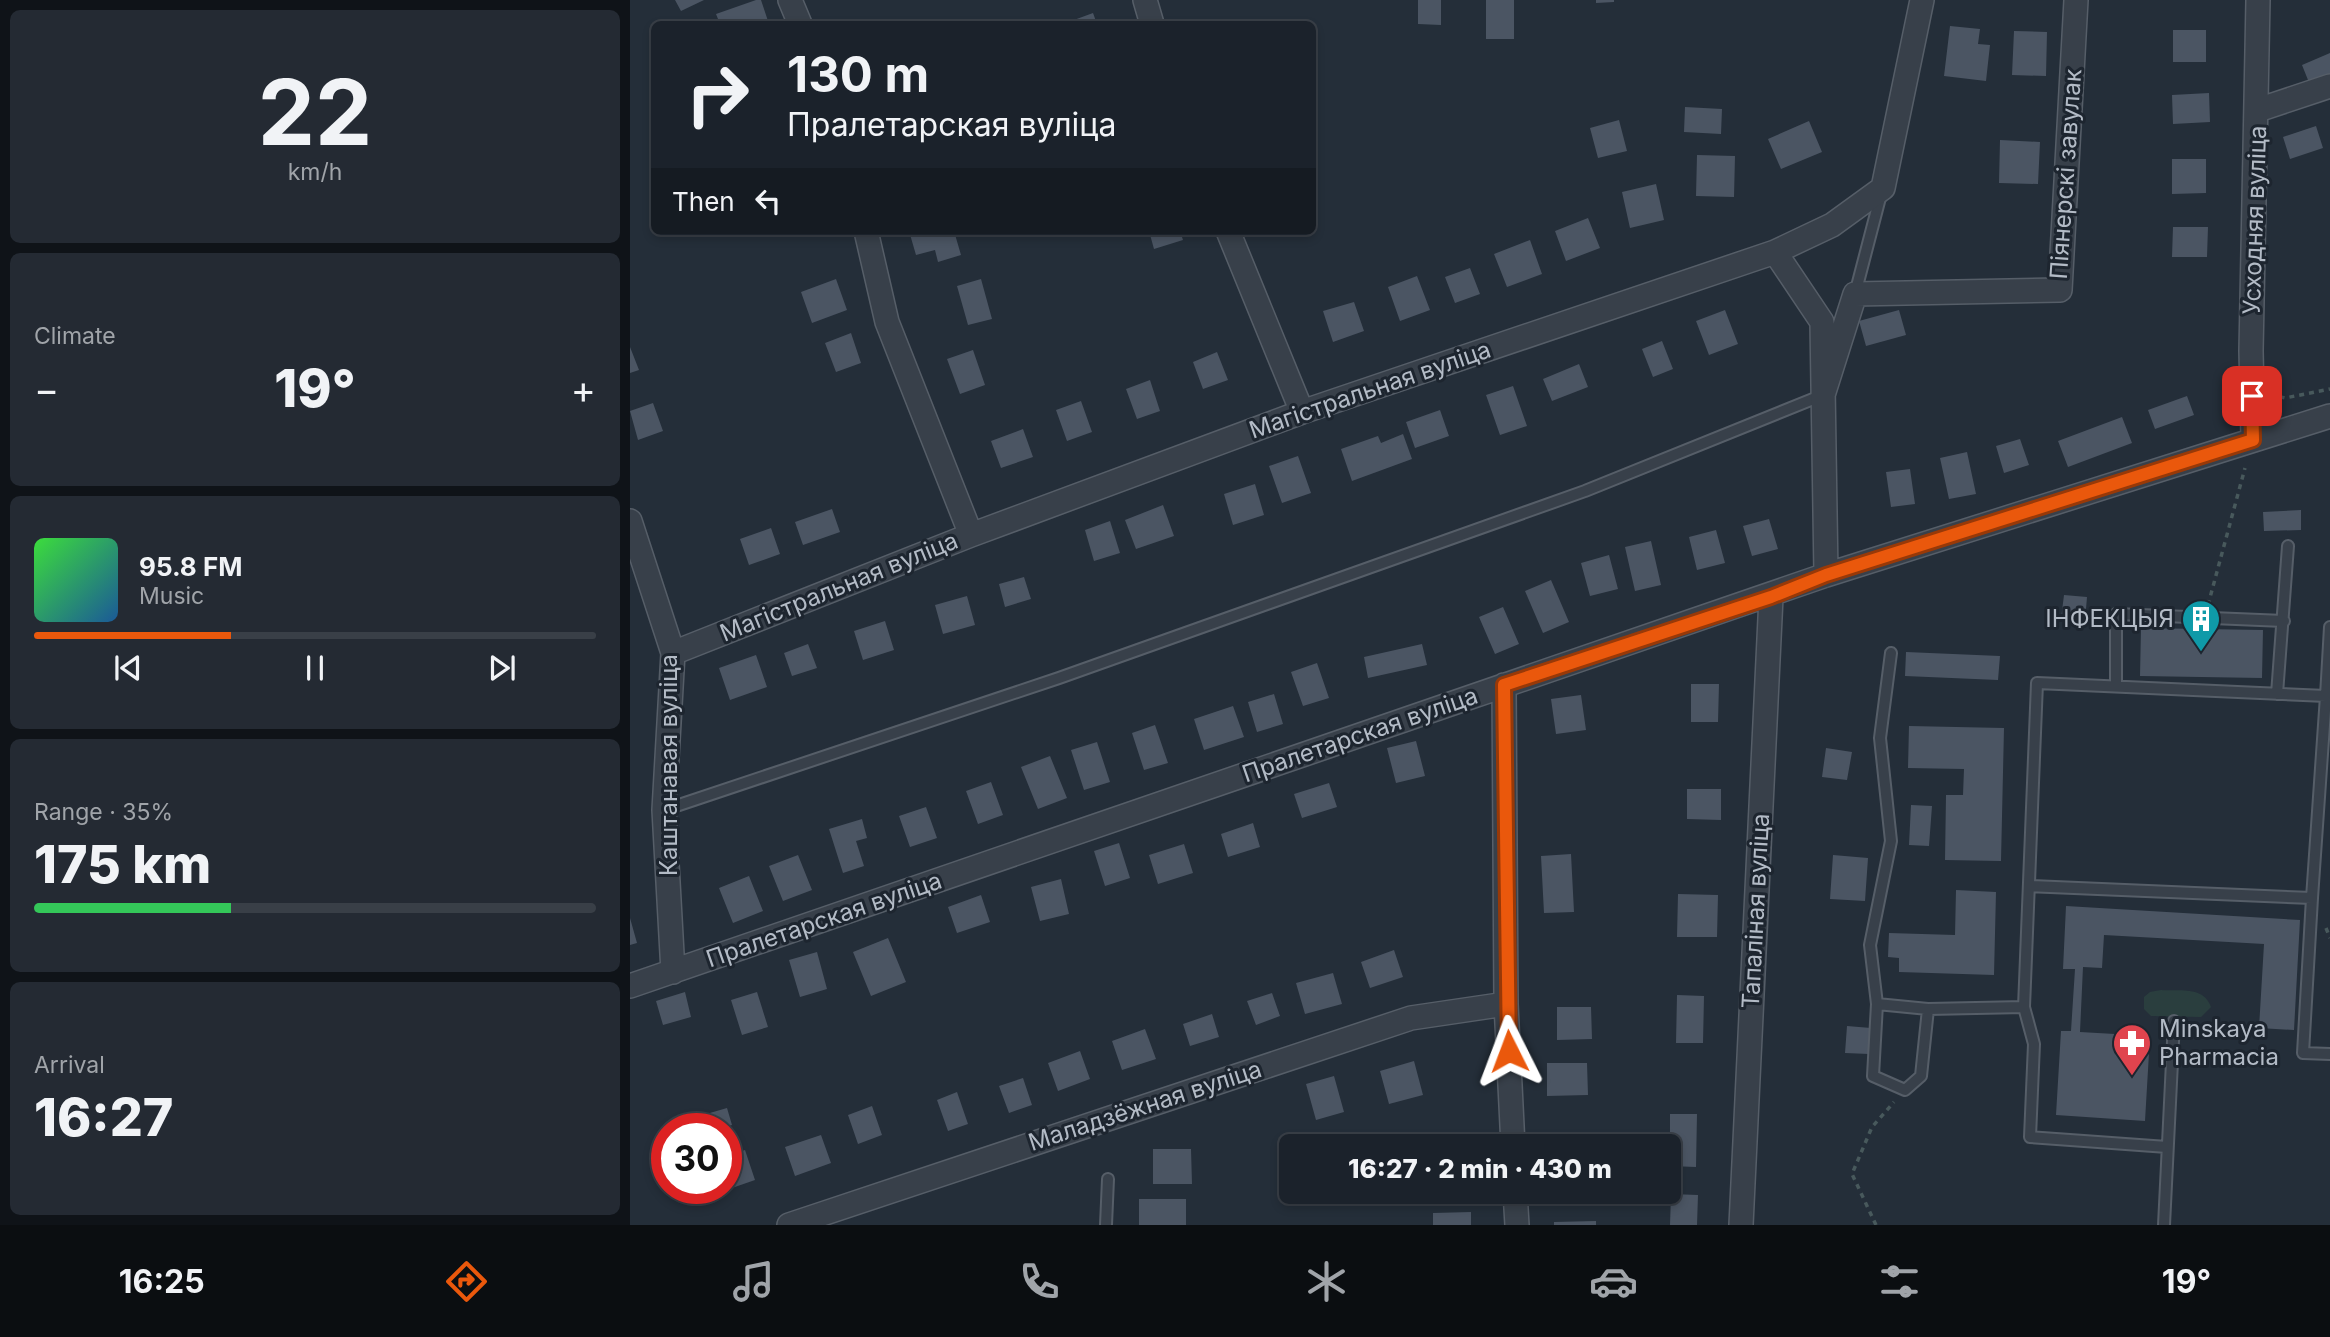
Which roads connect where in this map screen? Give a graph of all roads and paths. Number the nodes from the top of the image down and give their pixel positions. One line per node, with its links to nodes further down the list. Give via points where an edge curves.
1 (790, 0): 6 (street)
2 (1145, 0): 7 (street)
3 (1922, 0): 10 (street)
4 (2076, 0): 14 (street, Піянерскі завулак, via 2060,290)
5 (2258, 0): 9 (street, Усходняя вуліца)
6 (799, 21)
7 (1151, 21)
8 (2330, 86): 9 (street)
9 (2258, 110): 18 (street, Усходняя вуліца)
10 (1883, 188): 13 (street, Магістральная вуліца, via 1832,225); 14 (lane)
11 (867, 235): 21 (street, via 887,322)
12 (1230, 235): 16 (street)
13 (1775, 252): 15 (street, via 1822,322); 16 (street, Магістральная вуліца)
14 (1854, 294): 15 (street)
15 (1823, 395): 23 (street); 34 (lane, via 1585,491 1059,678)
16 (1302, 412): 21 (street, Магістральная вуліца)
17 (2330, 416): 18 (street, Пралетарская вуліца)
18 (2253, 440): 23 (street, Пралетарская вуліца)
19 (2245, 468): 25 (path)
20 (630, 521): 28 (street, Каштанавая вуліца)
21 (971, 535): 28 (street, Магістральная вуліца)
22 (2288, 546): 26 (lane)
23 (1826, 575): 24 (street, Пралетарская вуліца)
24 (1771, 597): 30 (street, Пралетарская вуліца); 53 (street, Тапаліная вуліца)
25 (2204, 617): 26 (lane); 31 (lane, via 2116,614)
26 (2284, 621): 32 (lane)
27 (2330, 627): 33 (lane)
28 (673, 653): 34 (street, Каштанавая вуліца)
29 (1891, 653): 40 (lane, via 1880,738 1891,841 1870,945)
30 (1504, 685): 37 (street, Пралетарская вуліца); 39 (street)
31 (2116, 686): 32 (lane); 35 (lane, via 2037,682)
32 (2277, 694): 33 (lane)
33 (2326, 696): 36 (lane)
34 (664, 810): 37 (street, Каштанавая вуліца)
35 (2029, 886): 36 (lane); 41 (lane)
36 (2312, 898): 44 (lane, via 2304,1053)
37 (673, 972): 38 (street, Пралетарская вуліца)
38 (630, 986)
39 (1506, 1004): 46 (street); 50 (street, Маладзёжная вуліца, via 1411,1018)
40 (1877, 1004): 42 (lane); 45 (lane, via 1873,1076)
41 (2024, 1007): 42 (lane); 47 (lane, via 2034,1044 2030,1137)
42 (1927, 1009): 45 (lane, via 1921,1076)
43 (2174, 1021): 47 (lane)
44 (2330, 1054)
45 (1905, 1090): 54 (path, via 1872,1127 1852,1174)
46 (1512, 1134)
47 (2167, 1147): 55 (lane)
48 (1108, 1179): 51 (lane)
49 (1516, 1204): 52 (street)
50 (789, 1225)
51 (1106, 1225)
52 (1517, 1225)
53 (1741, 1225)
54 (1877, 1225)
55 (2164, 1225)

